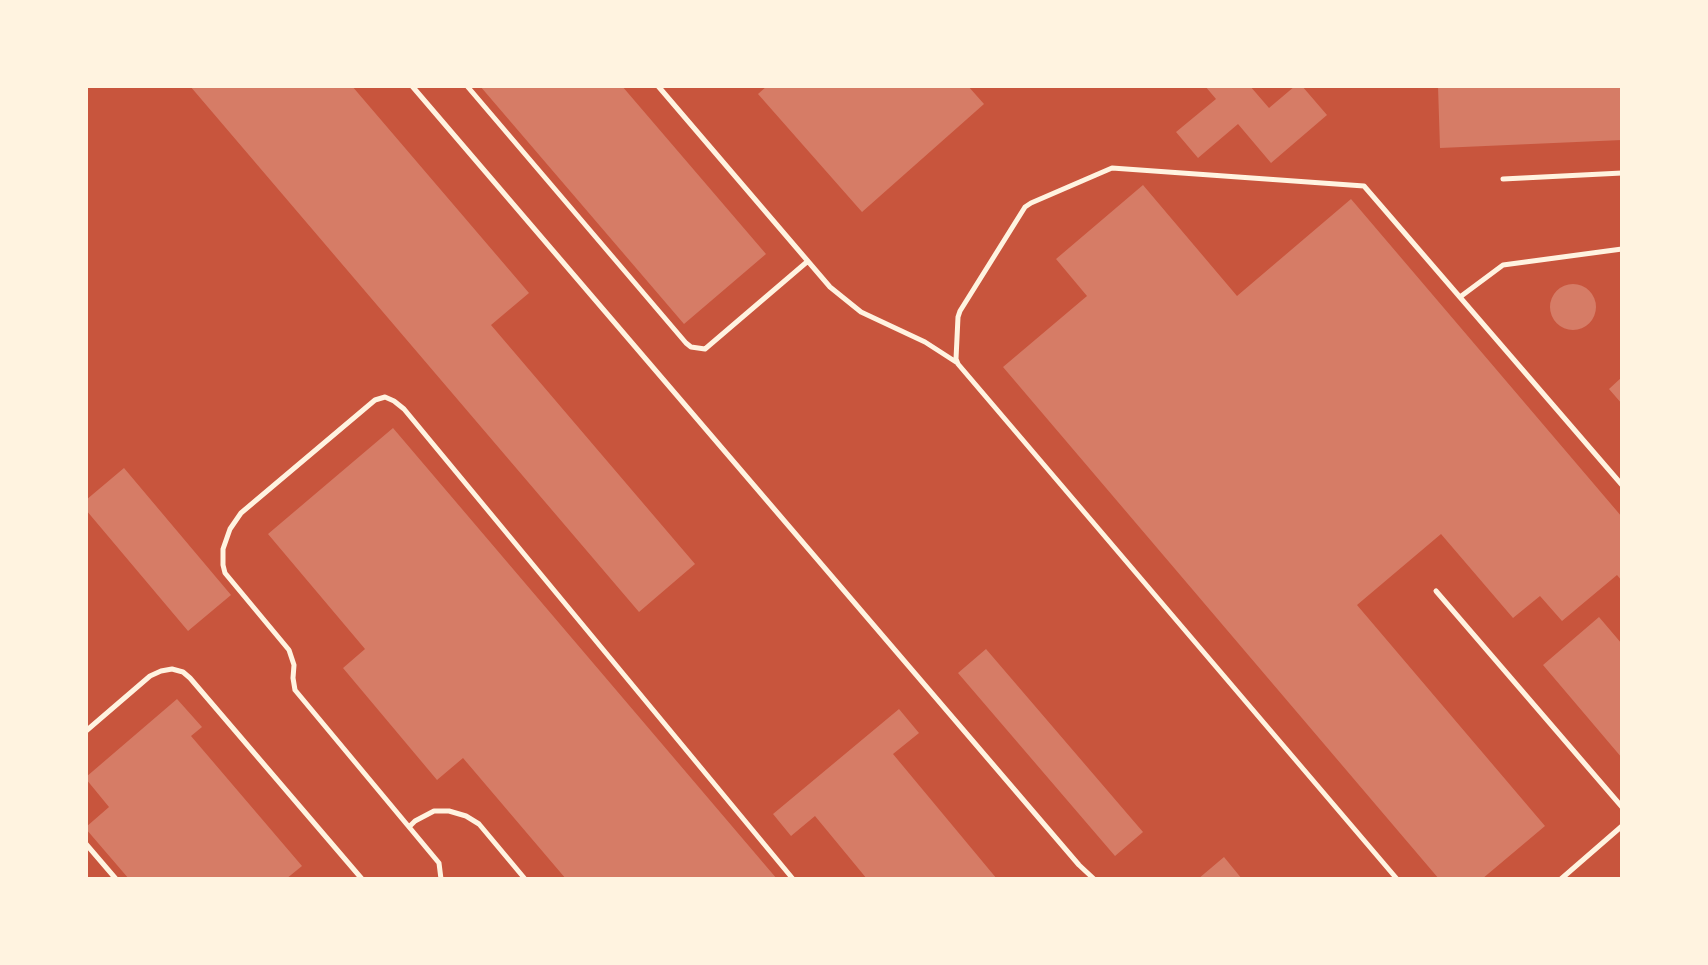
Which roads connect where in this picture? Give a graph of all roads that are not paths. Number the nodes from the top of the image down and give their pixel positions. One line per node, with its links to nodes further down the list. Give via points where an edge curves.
1 (412, 86): 22 (lane)
2 (467, 86): 7 (lane, via 691,347 705,349)
3 (658, 86): 7 (lane)
4 (1622, 173): 5 (lane)
5 (1503, 179)
6 (1622, 249): 8 (lane, via 1503,265)
7 (808, 261): 9 (lane, via 861,312 925,341)
8 (1460, 297): 9 (lane, via 1363,186 1112,168 1025,207 960,312); 10 (lane)
9 (958, 364): 23 (lane)
10 (1622, 485)
11 (1436, 592): 13 (lane)
12 (86, 731): 18 (lane, via 150,676 172,669 183,672)
13 (1622, 807)
14 (1622, 827): 24 (lane)
15 (409, 828): 19 (lane, via 439,863); 20 (lane, via 433,811 466,816 479,824); 21 (lane, via 295,690 289,650 223,565 223,549 241,513 375,400 385,397 404,409)
16 (86, 844): 17 (lane)
17 (116, 879)
18 (362, 879)
19 (441, 879)
20 (525, 879)
21 (793, 879)
22 (1094, 879)
23 (1397, 879)
24 (1561, 879)

